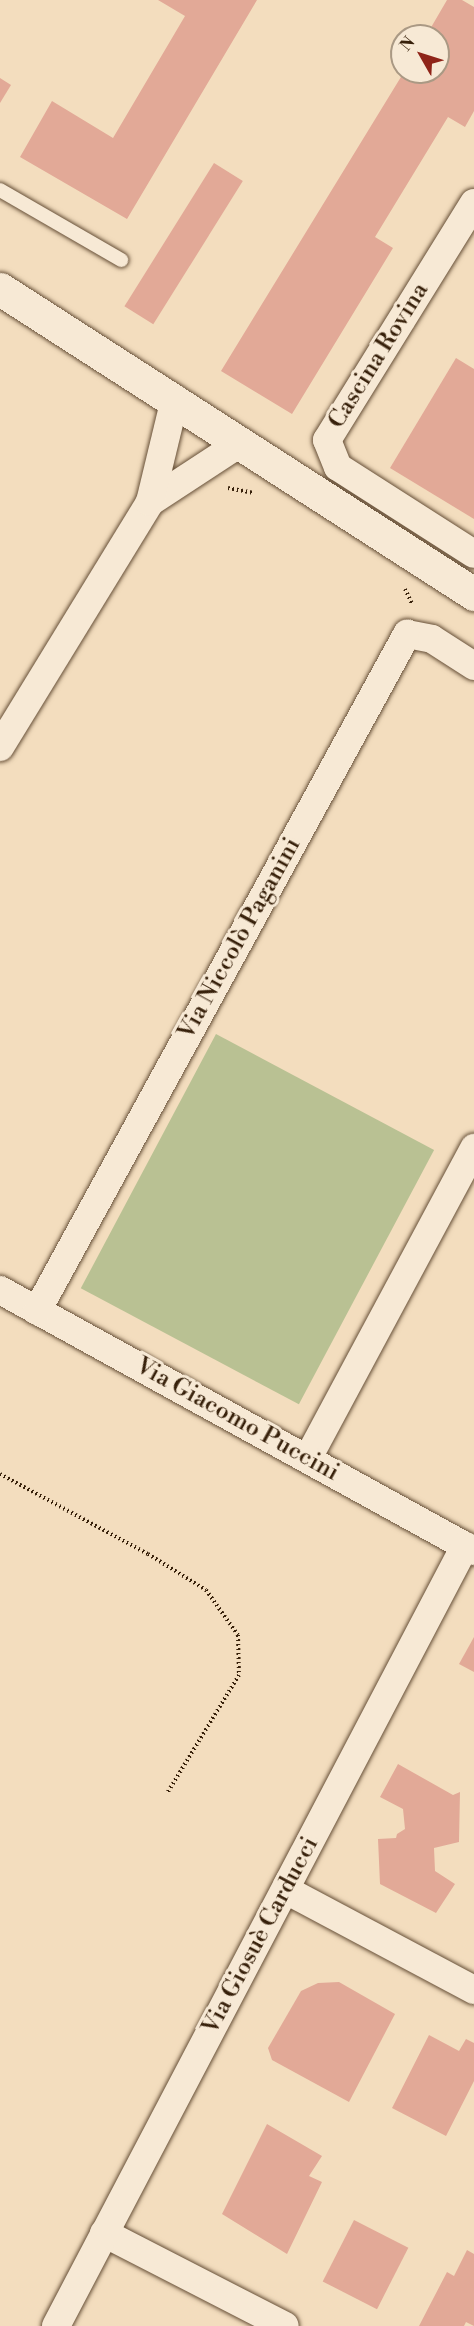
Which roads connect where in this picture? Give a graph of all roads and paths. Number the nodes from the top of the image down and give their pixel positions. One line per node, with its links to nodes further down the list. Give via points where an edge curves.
1 (0, 190): 3 (lane)
2 (474, 203): 10 (street, Cascina Rovina, via 327,440 338,467)
3 (121, 260)
4 (0, 289): 5 (street)
5 (175, 399): 6 (street); 9 (street)
6 (240, 443): 9 (street); 12 (street)
7 (219, 490): 8 (path, via 231,488)
8 (258, 495)
9 (150, 502): 15 (street)
10 (474, 554)
11 (402, 583): 13 (path, via 410,603)
12 (474, 594)
13 (419, 609)
14 (474, 666): 18 (street, Via Niccolò Paganini, via 432,639 407,633)
15 (0, 747)
16 (474, 1148): 19 (street)
17 (0, 1290): 18 (street, Via Giacomo Puccini)
18 (37, 1311): 19 (street, Via Giacomo Puccini)
19 (308, 1458): 21 (street, Via Giacomo Puccini)
20 (0, 1474): 22 (path, via 206,1590 238,1635 239,1675)
21 (470, 1548): 23 (street, Via Giosuè Carducci)
22 (168, 1792)
23 (286, 1890): 24 (street); 25 (street, Via Giosuè Carducci)
24 (474, 1990)
25 (104, 2233): 26 (street, Via Giosuè Carducci); 27 (street)
26 (56, 2326)
27 (285, 2326)

